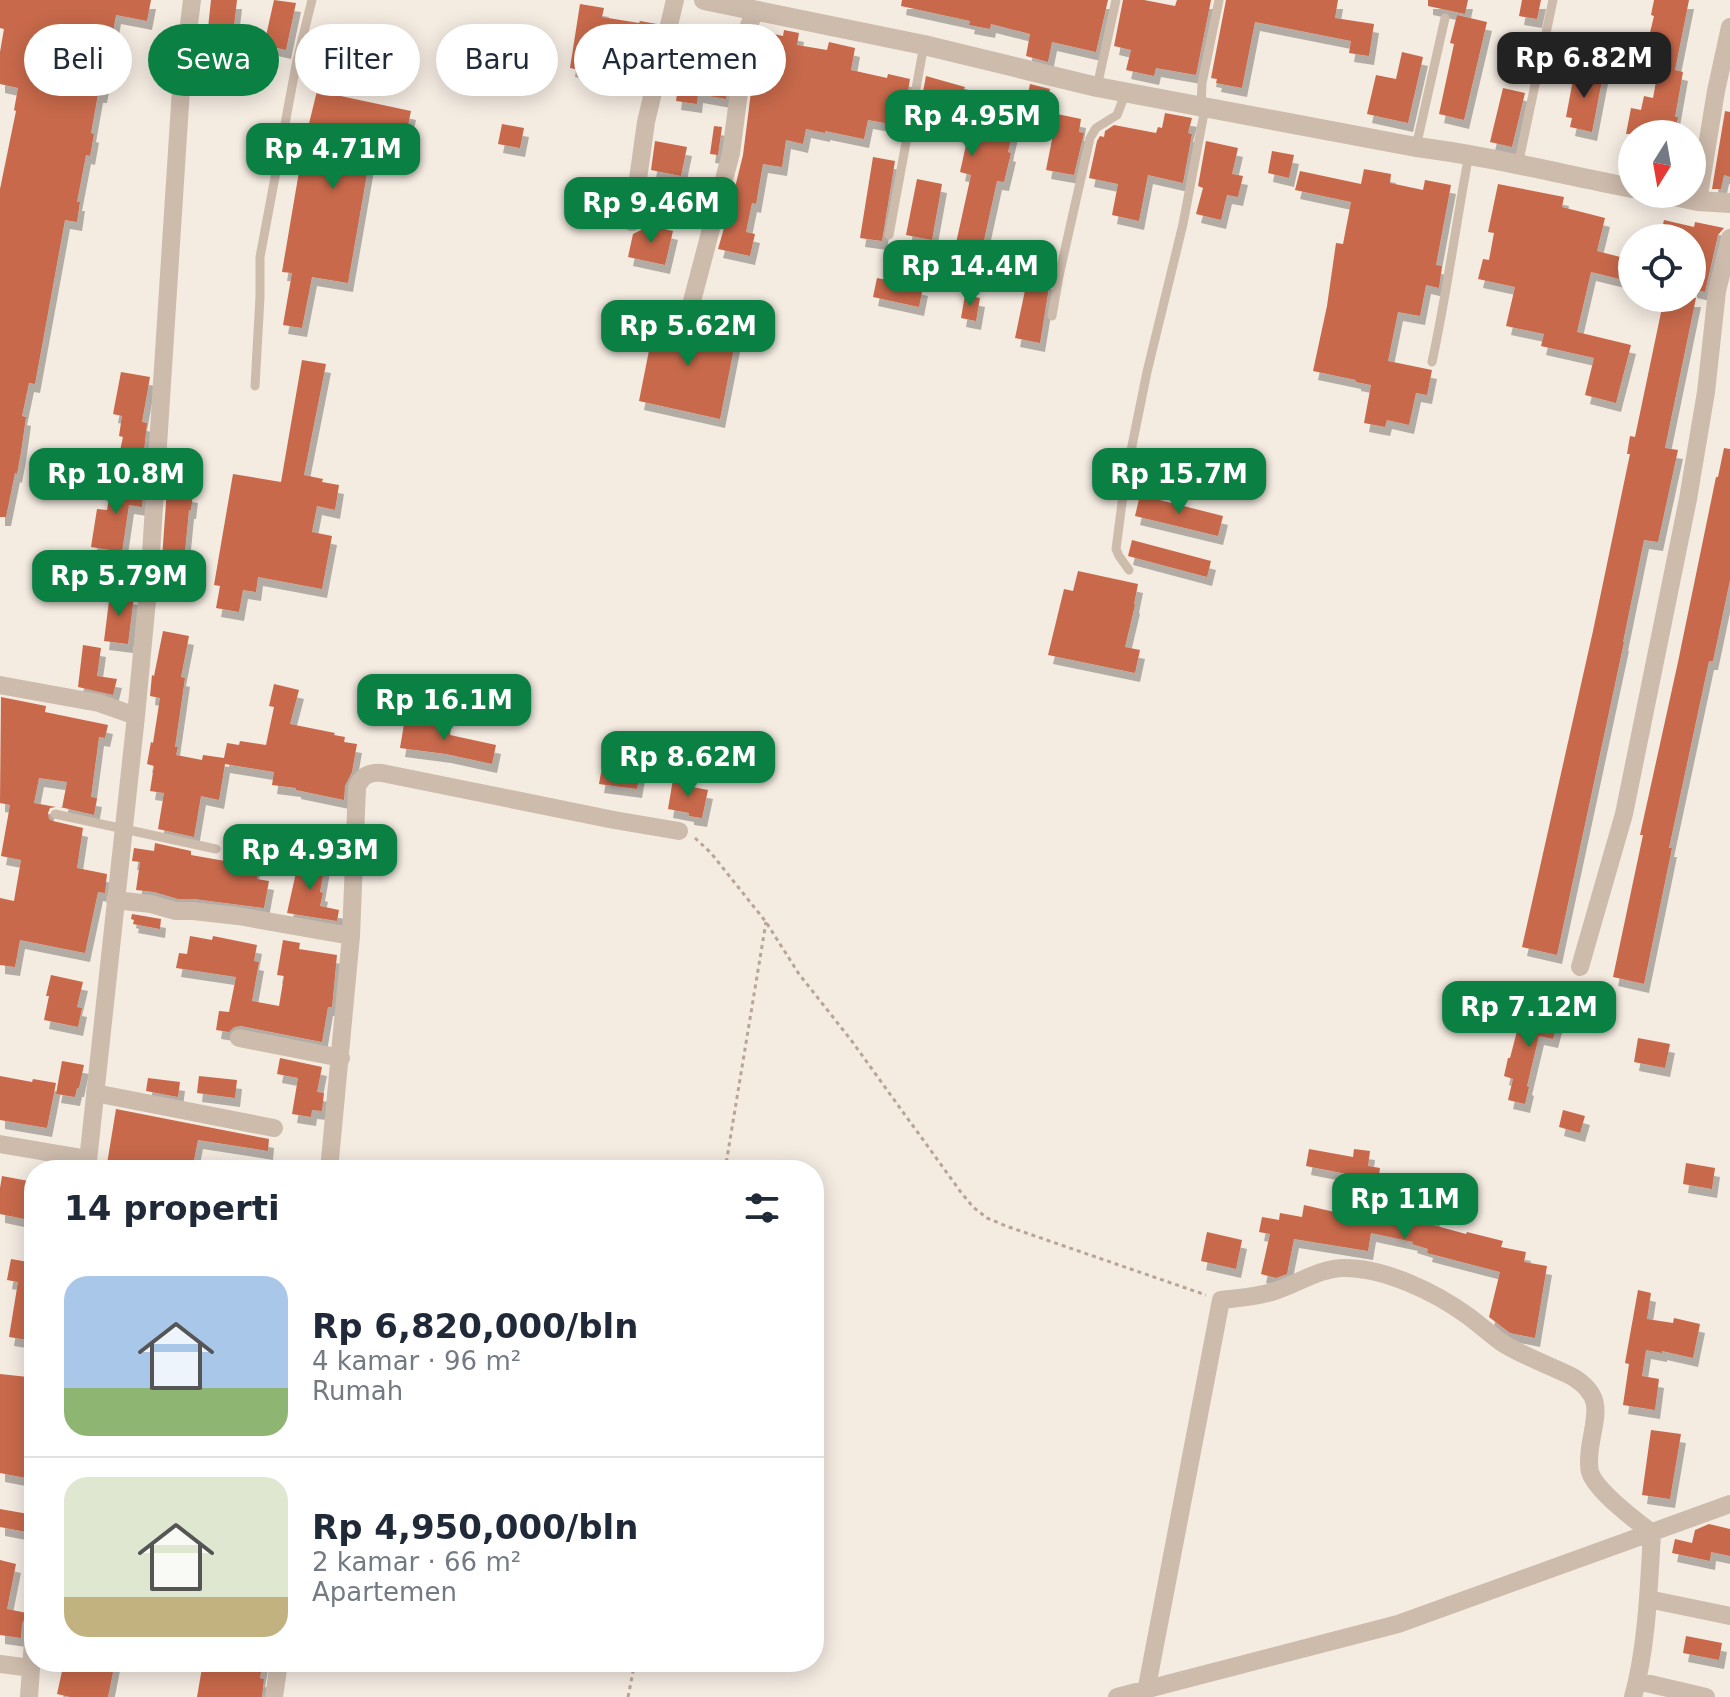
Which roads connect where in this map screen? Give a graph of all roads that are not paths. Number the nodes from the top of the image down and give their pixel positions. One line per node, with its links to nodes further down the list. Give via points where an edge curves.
1 (192, 0): 31 (street, via 181,89)
2 (312, 0): 28 (lane, via 261,248)
3 (675, 0): 22 (street, via 646,122)
4 (704, 0): 8 (street)
5 (1116, 0): 12 (lane)
6 (1219, 0): 14 (lane, via 1202,83)
7 (1553, 0): 18 (lane)
8 (755, 10): 11 (street); 25 (street, via 747,31 731,153)
9 (1445, 18): 15 (lane)
10 (1730, 27): 16 (street)
11 (924, 45): 12 (street); 23 (lane)
12 (1097, 87): 13 (street)
13 (1126, 92): 14 (street); 26 (lane, via 1117,115 1090,138)
14 (1203, 107): 15 (street); 29 (lane, via 1183,224 1125,480 1116,549)
15 (1416, 147): 17 (street)
16 (1706, 152)
17 (1469, 154): 18 (street); 27 (lane)
18 (1518, 165): 19 (street)
19 (1618, 185)
20 (1706, 202): 21 (street)
21 (1730, 203)
22 (632, 222)
23 (889, 235)
24 (1730, 238): 38 (street, via 1717,291 1688,499 1624,814)
25 (691, 305)
26 (1052, 316)
27 (1432, 362)
28 (255, 386)
29 (1129, 570)
30 (0, 685): 31 (street, via 99,703)
31 (136, 716): 33 (street)
32 (55, 814): 33 (lane)
33 (123, 830): 35 (lane); 36 (street)
34 (679, 831): 37 (street, via 373,772 357,787)
35 (216, 849)
36 (115, 900): 37 (street); 41 (street)
37 (351, 936): 40 (street)
38 (1580, 967)
39 (239, 1038): 40 (street)
40 (341, 1058): 46 (street)
41 (95, 1093): 42 (street); 45 (street)
42 (274, 1128)
43 (0, 1144): 44 (street)
44 (66, 1160)
45 (88, 1160)
46 (330, 1160)
47 (1730, 1504): 48 (street)
48 (1652, 1533): 49 (street); 56 (street, via 1398,1624); 56 (street, via 1592,1477 1589,1456 1596,1412 1591,1392 1573,1377 1502,1343 1446,1301 1405,1282 1345,1268 1271,1293 1221,1300)
49 (1648, 1599): 50 (street); 55 (street)
50 (1730, 1616)
51 (0, 1664): 52 (street)
52 (24, 1667)
53 (31, 1672): 57 (street)
54 (278, 1672): 58 (street)
55 (1635, 1689): 60 (street)
56 (1145, 1693): 59 (street)
57 (29, 1697)
58 (274, 1697)
59 (1117, 1697)
60 (1706, 1697)

